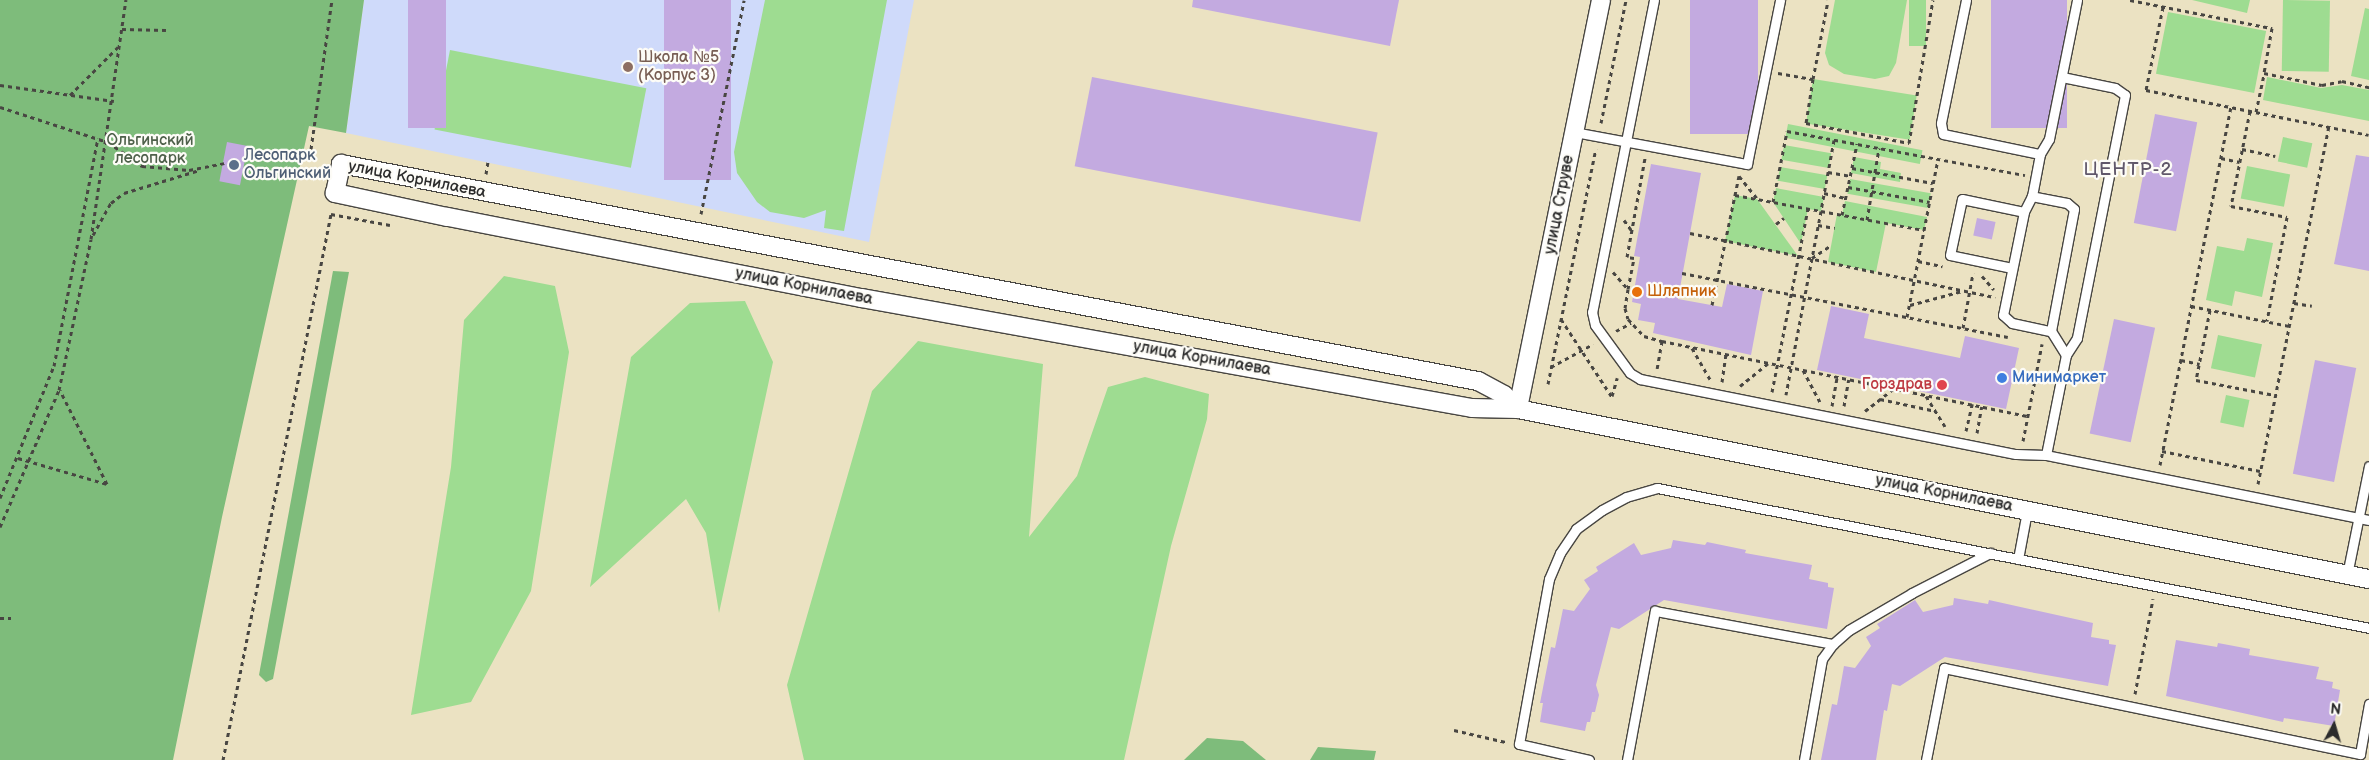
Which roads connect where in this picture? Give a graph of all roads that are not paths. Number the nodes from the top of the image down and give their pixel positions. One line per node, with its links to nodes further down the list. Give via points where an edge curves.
1 (1601, 0): 7 (street, улица Струве)
2 (1654, 0): 8 (lane)
3 (1780, 0): 8 (lane, via 1747,164)
4 (1966, 0): 9 (lane, via 1941,123 1943,134)
5 (2077, 0): 6 (lane)
6 (2062, 77): 9 (lane, via 2049,139); 14 (lane, via 2115,88 2125,95 2077,338)
7 (1574, 132): 8 (lane); 15 (street, улица Струве)
8 (1626, 142): 16 (lane, via 1592,319 1630,373 1655,382 1974,446)
9 (2040, 154): 10 (lane)
10 (2032, 196): 11 (lane); 13 (lane, via 2067,203 2074,209)
11 (2024, 212): 12 (lane); 12 (lane, via 1962,199 1958,217 1950,255)
12 (2012, 268): 13 (lane, via 2003,315 2006,321)
13 (2051, 331): 14 (lane)
14 (2064, 351): 16 (lane)
15 (1518, 409): 15 (street, улица Корнилаева, via 1504,395 1478,381 341,164 335,193 861,298 1472,408); 18 (street, улица Корнилаева)
16 (2046, 455): 19 (lane)
17 (2369, 466): 19 (lane)
18 (2028, 511): 22 (lane); 23 (street, улица Корнилаева)
19 (2359, 517): 20 (lane); 23 (lane)
20 (2369, 520)
21 (1990, 554): 22 (lane); 26 (lane, via 1904,598 1849,630); 28 (lane, via 1657,488 1626,497 1576,529 1560,552 1549,579 1519,744)
22 (2018, 559): 25 (lane)
23 (2347, 575): 24 (street, улица Корнилаева)
24 (2369, 579)
25 (2369, 628)
26 (1834, 644): 29 (lane, via 1655,611); 30 (lane, via 1822,660)
27 (2369, 704): 31 (lane, via 2360,754 1944,668)
28 (1589, 760)
29 (1627, 760)
30 (1804, 760)
31 (1926, 760)

